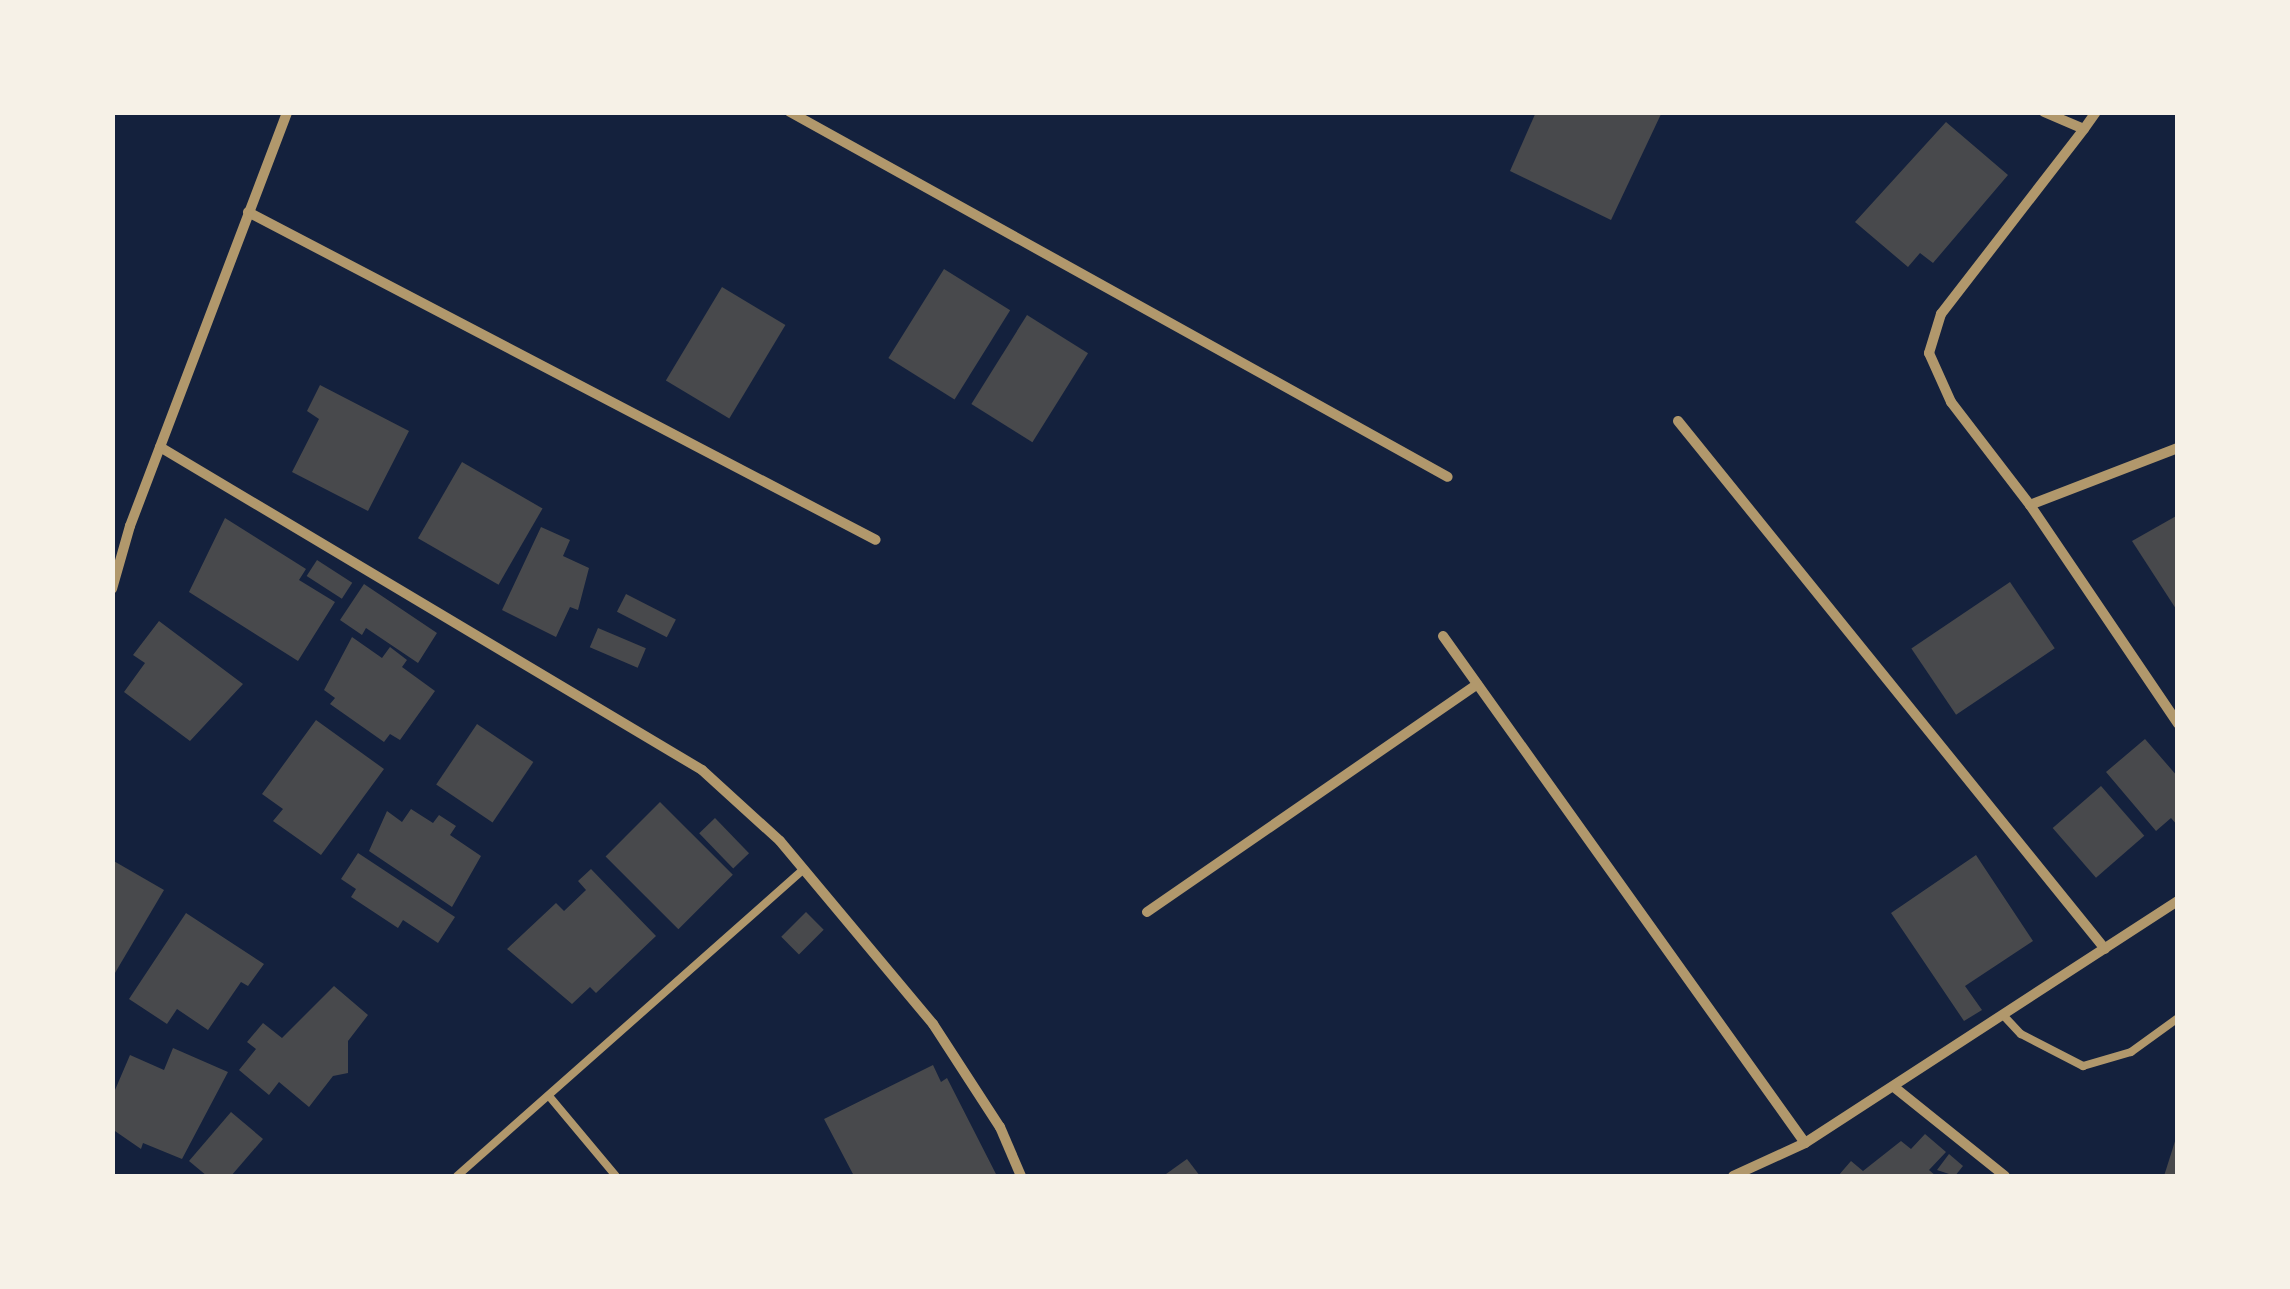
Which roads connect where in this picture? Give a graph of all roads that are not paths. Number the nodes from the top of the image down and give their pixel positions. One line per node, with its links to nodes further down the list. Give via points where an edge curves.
1 (287, 112): 6 (street)
2 (790, 112): 10 (street)
3 (2044, 112): 5 (street)
4 (2096, 112): 5 (street)
5 (2084, 130): 11 (street, via 1941,314 1929,354 1952,402)
6 (248, 212): 8 (street); 12 (street)
7 (1678, 421): 20 (street)
8 (160, 448): 13 (street); 17 (street, via 702,770)
9 (2178, 448): 11 (street)
10 (1448, 478)
11 (2030, 505): 16 (street)
12 (876, 540)
13 (112, 590)
14 (1443, 636): 15 (street)
15 (1478, 684): 19 (street); 25 (street)
16 (2178, 724)
17 (803, 870): 24 (lane); 28 (street, via 934,1024 1000,1127)
18 (2178, 901): 20 (street)
19 (1148, 912)
20 (2105, 948): 21 (street)
21 (2003, 1015): 22 (lane, via 2022,1034 2082,1066 2131,1052); 23 (street)
22 (2178, 1018)
23 (1894, 1087): 25 (street); 30 (street)
24 (549, 1096): 26 (lane); 27 (lane)
25 (1805, 1143): 29 (street)
26 (457, 1176)
27 (616, 1176)
28 (1020, 1176)
29 (1733, 1176)
30 (2005, 1176)

